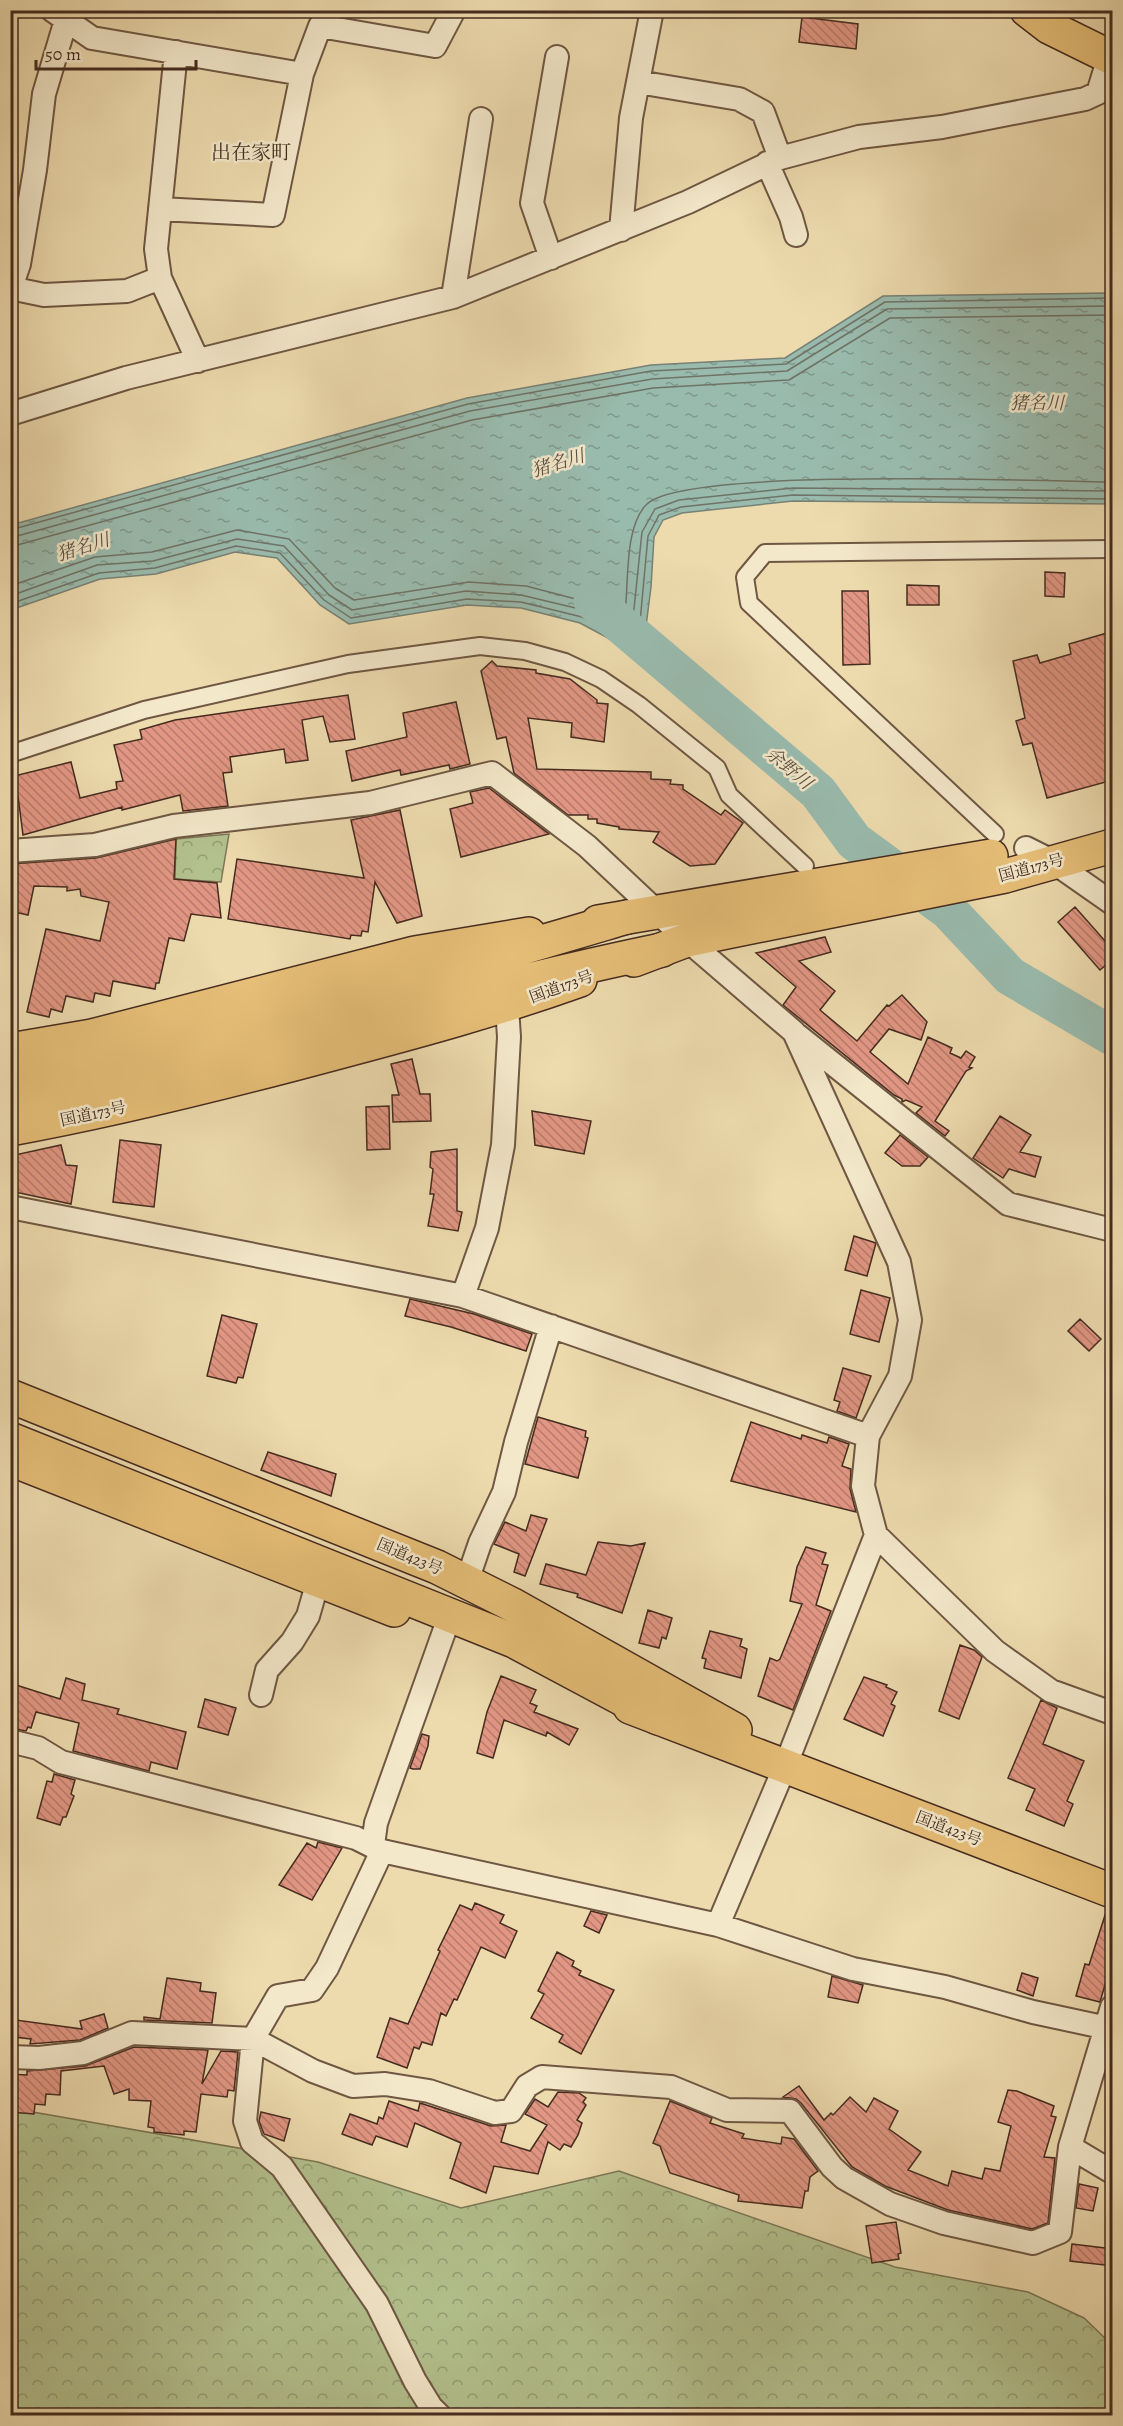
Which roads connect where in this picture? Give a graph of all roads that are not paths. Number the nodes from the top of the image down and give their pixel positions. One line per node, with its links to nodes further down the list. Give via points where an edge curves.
1 (454, 10): 5 (street, via 435,46 392,40)
2 (652, 10): 10 (street)
3 (1027, 10): 8 (main road, via 1049,27)
4 (62, 13): 6 (street, via 92,38); 18 (street, via 44,94 19,264)
5 (343, 19): 9 (street, via 320,26)
6 (176, 52): 9 (street); 13 (street)
7 (557, 57): 16 (street, via 532,203)
8 (1111, 57): 12 (street, via 1098,93 1085,99 942,128 860,137)
9 (302, 74): 13 (street, via 273,215)
10 (638, 82): 12 (street, via 739,99 763,112); 14 (street)
11 (482, 119): 19 (street)
12 (773, 160): 14 (street); 15 (street)
13 (160, 209): 17 (street, via 156,249)
14 (621, 230): 16 (street)
15 (795, 235)
16 (551, 258): 19 (street)
17 (160, 279): 18 (street, via 127,291 44,295); 20 (street)
18 (11, 288)
19 (453, 297): 20 (street)
20 (198, 361): 21 (street, via 126,378)
21 (10, 414)
22 (1113, 549): 28 (street, via 765,554 745,577 749,603)
23 (10, 754): 29 (street, via 144,710 348,664 480,646 525,651 565,662 639,705 717,768 729,795)
24 (1113, 822): 27 (main road, 国道173号)
25 (1113, 846): 27 (main road, 国道173号)
26 (10, 851): 32 (street, via 94,845 174,826 370,803 492,773 587,846)
27 (1039, 854): 28 (main road, 国道173号); 31 (street)
28 (997, 855): 30 (main road, 国道173号)
29 (805, 866)
30 (852, 893): 32 (main road, 国道173号); 33 (main road, 国道173号)
31 (1113, 903)
32 (641, 915): 33 (street); 36 (main road, via 422,977); 37 (main road, 国道173号, via 415,953 102,1033)
33 (674, 945): 34 (main road, 国道173号); 35 (street); 36 (main road)
34 (507, 1007): 40 (main road, 国道173号, via 218,1084); 43 (street, via 503,1145 487,1228)
35 (794, 1032): 42 (street, via 1008,1204); 47 (street, via 899,1262 908,1309 910,1320 900,1376)
36 (224, 1043): 38 (main road, via 90,1060); 39 (main road, via 150,1077)
37 (10, 1050)
38 (10, 1075)
39 (10, 1105)
40 (10, 1130)
41 (10, 1207): 43 (street)
42 (1113, 1230)
43 (463, 1296): 44 (street)
44 (551, 1326): 47 (street); 52 (street, via 504,1492)
45 (10, 1396): 52 (main road, 国道423号)
46 (10, 1418): 54 (main road, via 430,1587 573,1652)
47 (868, 1436): 50 (street, via 863,1486)
48 (10, 1439): 57 (main road, via 514,1641)
49 (10, 1458): 51 (main road, 国道423号)
50 (876, 1535): 56 (street, via 995,1651 1051,1690); 59 (street)
51 (318, 1581): 53 (main road, 国道423号); 55 (street, via 308,1616 267,1671)
52 (467, 1581): 54 (main road, 国道423号)
53 (445, 1629): 57 (main road, 国道423号); 60 (street, via 376,1823)
54 (608, 1659): 59 (main road, 国道423号, via 764,1746)
55 (261, 1695)
56 (1113, 1713)
57 (658, 1718): 59 (main road, 国道423号)
58 (10, 1741): 60 (street, via 38,1748 61,1762 311,1826)
59 (786, 1764): 61 (main road, 国道423号); 62 (street)
60 (378, 1848): 62 (street); 64 (street, via 327,1968 312,1990 278,1996)
61 (1113, 1891)
62 (718, 1925): 63 (street, via 853,1969 945,1987 1033,2012)
63 (1110, 2021): 66 (street)
64 (253, 2038): 65 (street, via 132,2033 83,2053); 66 (street, via 313,2071 353,2086 385,2084 429,2091 495,2114 511,2111 527,2086 542,2077 670,2086 728,2110 790,2111 844,2178 890,2204 944,2223 1033,2243 1060,2232); 68 (street, via 245,2121 252,2142 282,2167 377,2304 415,2381)
65 (10, 2057)
66 (1070, 2147): 67 (street)
67 (1113, 2172)
68 (440, 2415)

